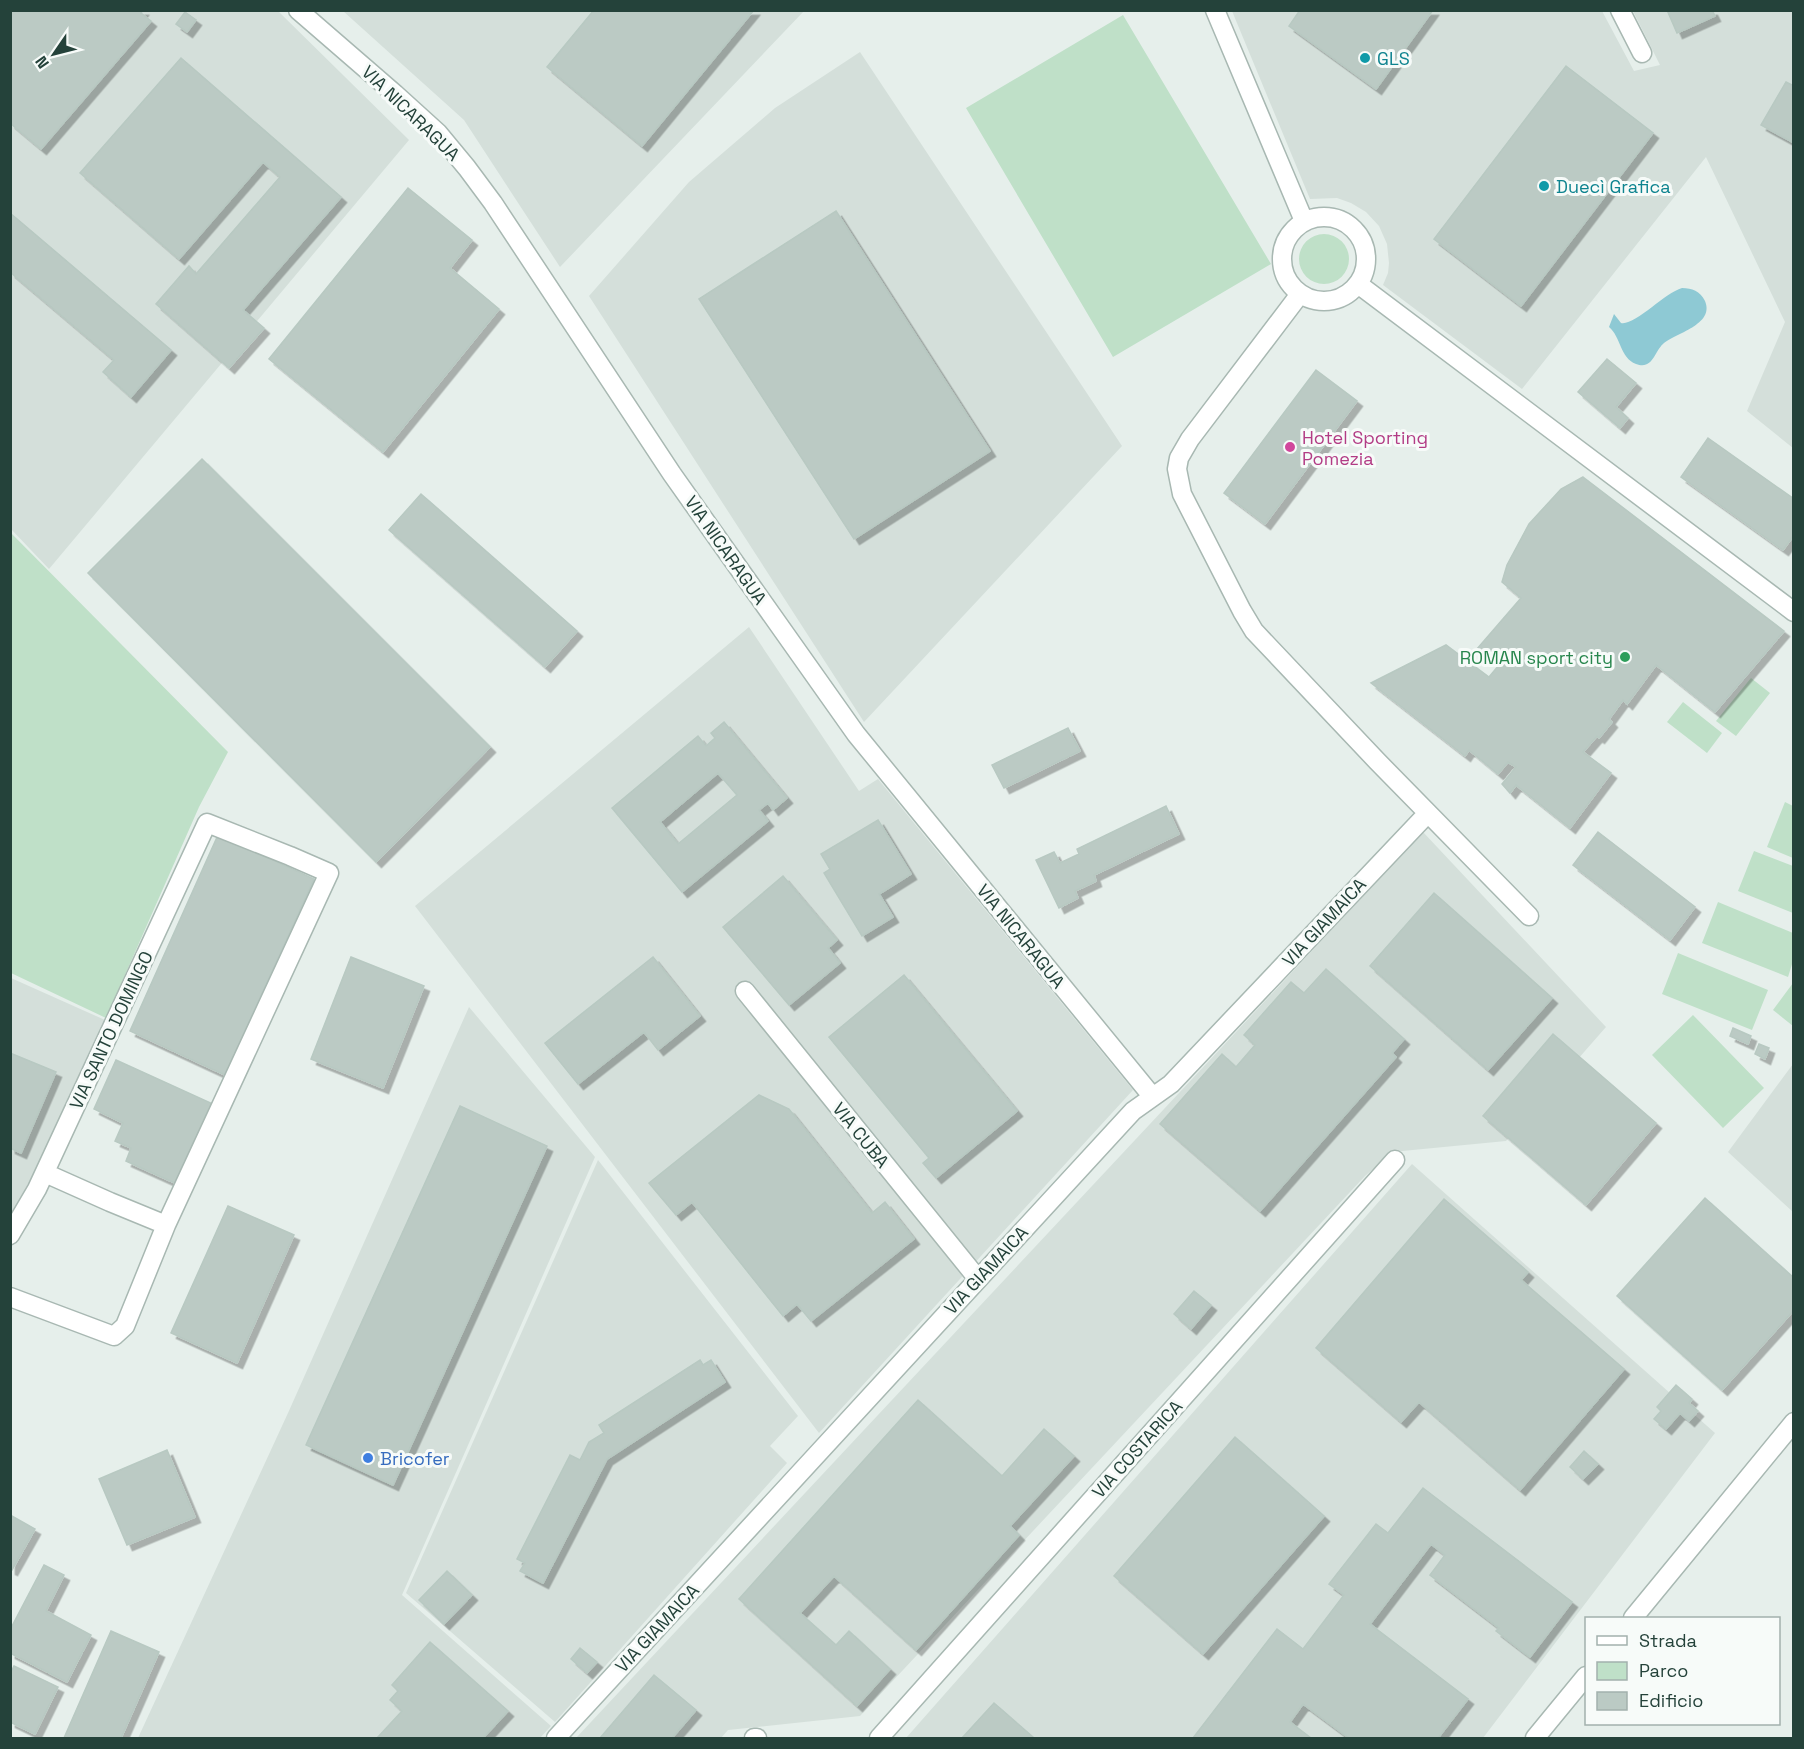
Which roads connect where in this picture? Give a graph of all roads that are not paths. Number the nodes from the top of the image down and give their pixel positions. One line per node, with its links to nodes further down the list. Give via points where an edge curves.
1 (298, 10): 12 (street, VIA NICARAGUA, via 438,134 467,168 672,474 856,735)
2 (1215, 10): 5 (street)
3 (1620, 10): 4 (street)
4 (1642, 53)
5 (1304, 221): 6 (street, via 1332,217 1356,231 1366,257); 7 (street, via 1285,242 1282,256 1290,284)
6 (1358, 284): 7 (street, via 1331,300 1320,301); 8 (street)
7 (1300, 294): 9 (street, via 1190,439 1179,458 1178,481 1254,631)
8 (1794, 612)
9 (1428, 813): 10 (street); 12 (street, VIA GIAMAICA, via 1171,1084)
10 (1529, 916)
11 (744, 991): 18 (street, VIA CUBA)
12 (1152, 1096): 18 (street, VIA GIAMAICA, via 1133,1111)
13 (1395, 1160): 24 (street, VIA COSTARICA)
14 (45, 1173): 15 (street, VIA SANTO DOMINGO); 16 (street); 16 (street, VIA SANTO DOMINGO, via 207,823 290,856 329,873)
15 (16, 1213): 17 (street, VIA SANTO DOMINGO)
16 (166, 1225): 19 (street, via 125,1326 114,1336)
17 (10, 1235)
18 (978, 1279): 23 (street, VIA GIAMAICA)
19 (10, 1297)
20 (1794, 1422): 21 (street)
21 (1634, 1617)
22 (1585, 1678): 25 (street)
23 (556, 1738)
24 (879, 1738)
25 (1536, 1738)

